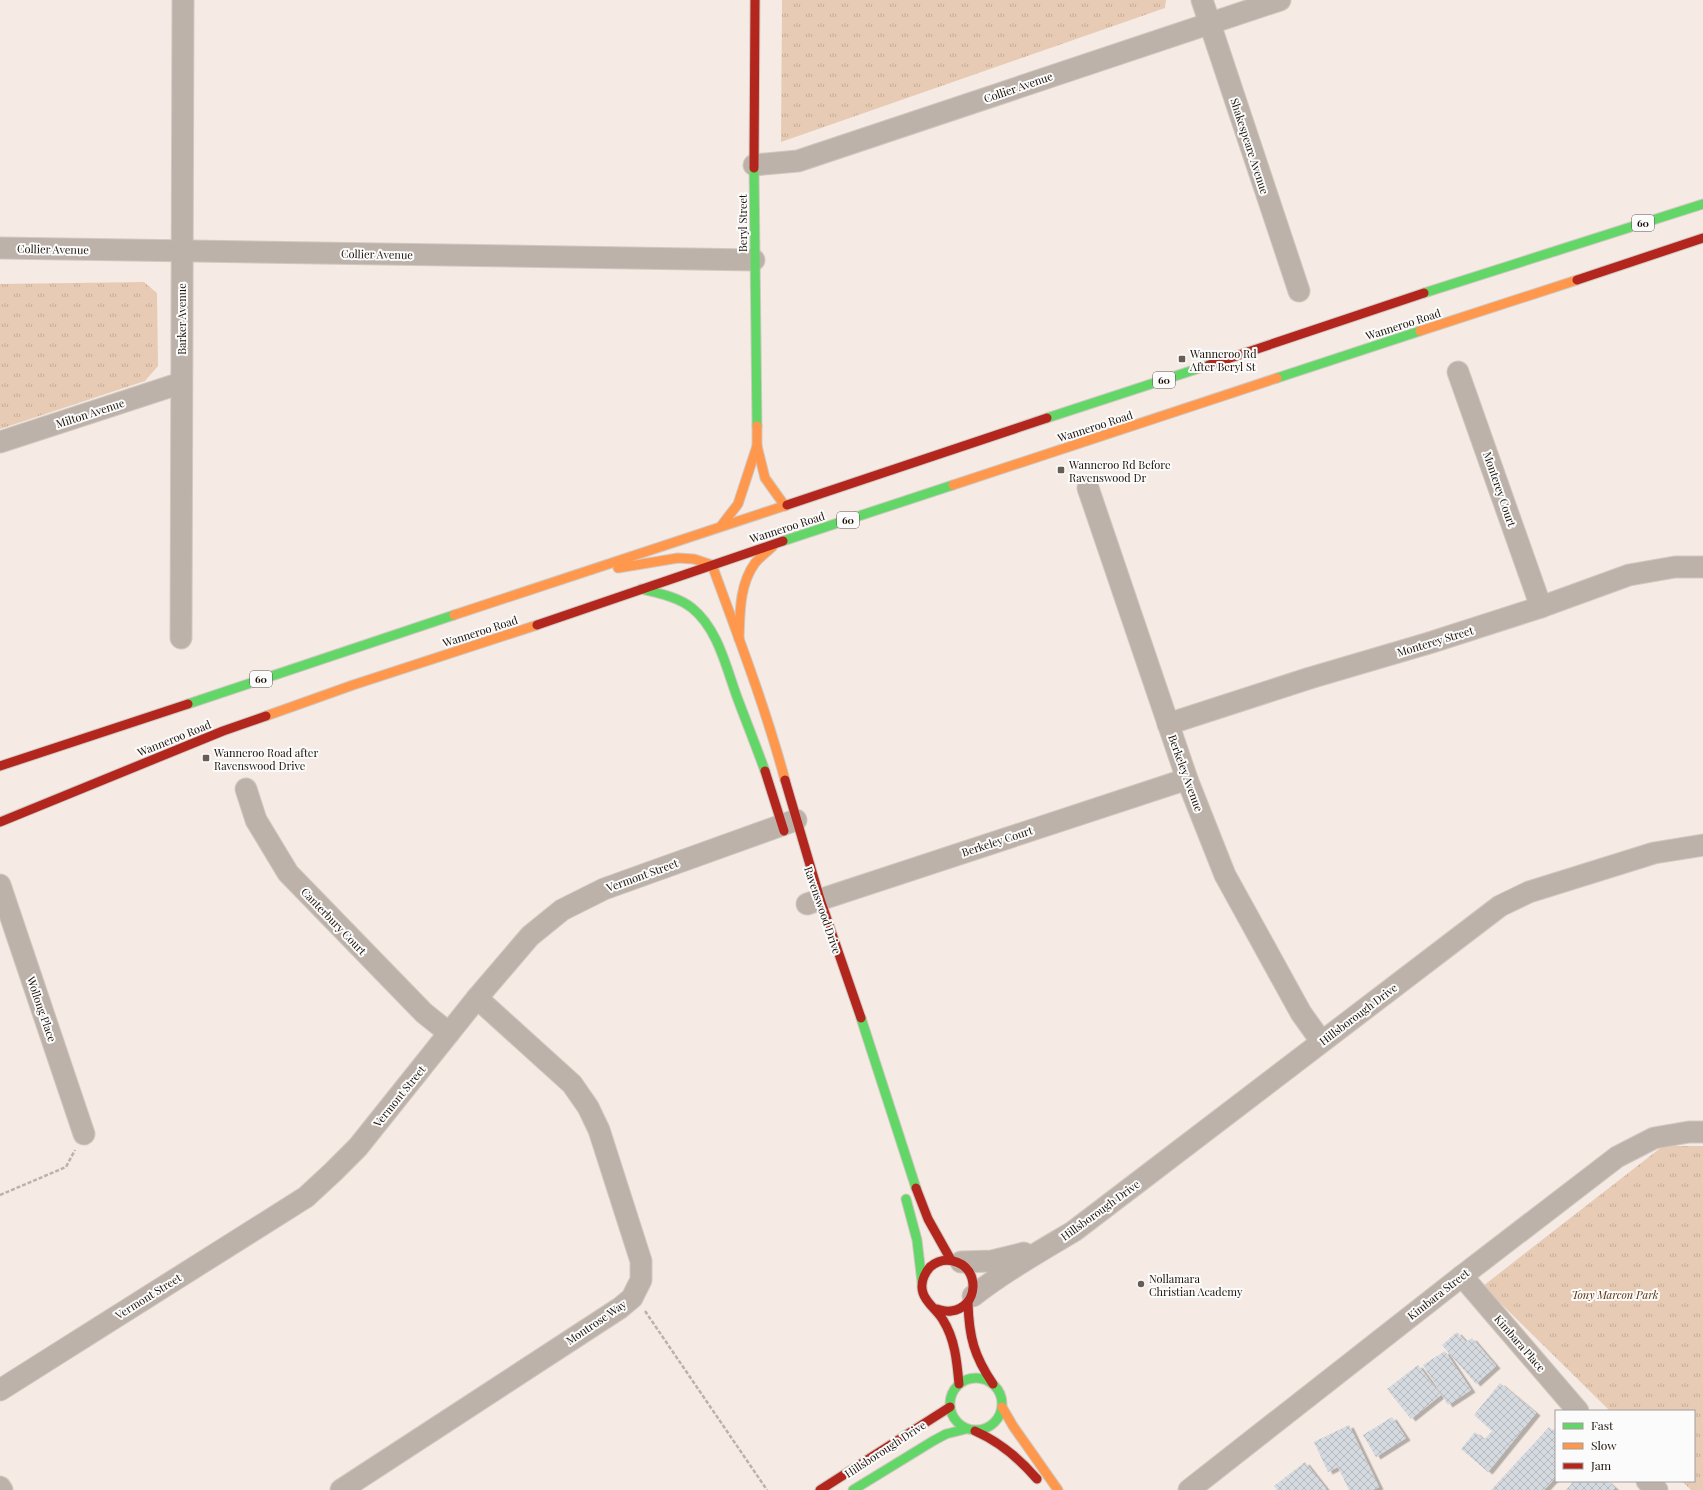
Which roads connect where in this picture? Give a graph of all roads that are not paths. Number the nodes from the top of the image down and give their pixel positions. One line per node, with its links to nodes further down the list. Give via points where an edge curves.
1 (182, 0): 10 (street, Barker Avenue)
2 (755, 0): 6 (main road, Beryl Street)
3 (1202, 0): 5 (street, Shakespeare Avenue)
4 (1280, 0): 5 (street, Collier Avenue)
5 (1210, 23): 6 (street, Collier Avenue, via 798,161); 12 (street, Shakespeare Avenue)
6 (754, 165): 11 (main road, Beryl Street)
7 (1703, 204): 18 (main road, Wanneroo Road / 60, via 1480,275)
8 (1703, 238): 20 (main road, Wanneroo Road / 60)
9 (0, 248): 10 (street, Collier Avenue)
10 (181, 251): 11 (street, Collier Avenue); 14 (street, Barker Avenue)
11 (754, 260): 16 (main road, Beryl Street)
12 (1299, 291)
13 (1458, 372): 25 (street, Monterey Court)
14 (181, 383): 15 (street, Milton Avenue); 26 (street, Barker Avenue)
15 (0, 442)
16 (757, 446): 18 (main road, Beryl Street, via 765,478); 19 (main road, Beryl Street, via 738,504)
17 (1088, 488): 28 (street, Berkeley Avenue)
18 (785, 506): 19 (main road, Wanneroo Road / 60)
19 (721, 526): 23 (main road, Wanneroo Road / 60)
20 (776, 544): 21 (main road, Wanneroo Road / 60); 27 (main road, via 753,566 746,582)
21 (712, 565): 23 (main road, via 694,559 678,558); 24 (main road, Wanneroo Road / 60); 27 (main road, Ravenswood Drive)
22 (1703, 567): 25 (street, Monterey Street, via 1675,567 1629,575)
23 (579, 574): 29 (main road, Wanneroo Road / 60)
24 (641, 589): 32 (main road, Wanneroo Road / 60, via 223,731); 33 (main road, Ravenswood Drive, via 687,605 703,619 714,638)
25 (1541, 607): 28 (street, Monterey Street)
26 (181, 638)
27 (739, 639): 33 (main road, Ravenswood Drive, via 774,738)
28 (1168, 724): 30 (street, Berkeley Avenue)
29 (0, 766)
30 (1187, 779): 36 (street, Berkeley Court); 39 (street, Berkeley Avenue, via 1225,875 1301,1013)
31 (246, 789): 38 (street, Canterbury Court, via 256,820 288,873 424,1013)
32 (0, 822)
33 (789, 828): 36 (main road, Ravenswood Drive); 37 (street, Vermont Street, via 604,889 562,910 530,936)
34 (1703, 845): 39 (street, Hillsborough Drive, via 1654,853 1529,892 1500,906)
35 (0, 885): 41 (street, Wollong Place)
36 (811, 903): 44 (main road, Ravenswood Drive, via 886,1092 922,1206)
37 (477, 998): 38 (street, Vermont Street); 60 (street, Montrose Way, via 572,1084 588,1107 599,1130 641,1261 641,1280 632,1298 614,1312)
38 (449, 1033): 51 (street, Vermont Street, via 358,1146 306,1198)
39 (1321, 1041): 43 (street, Hillsborough Drive, via 1074,1231)
40 (1703, 1132): 45 (street, Kimbara Street, via 1654,1138 1617,1157)
41 (84, 1134)
42 (902, 1188): 46 (main road, via 914,1226 922,1265)
43 (1044, 1247): 44 (street, Hillsborough Drive, via 992,1262); 47 (street, Hillsborough Drive, via 989,1283)
44 (956, 1261): 46 (main road, via 941,1260 932,1265); 47 (main road, via 968,1268 973,1277 974,1286)
45 (1462, 1276): 54 (street, Kimbara Place); 64 (street, Kimbara Street)
46 (922, 1282): 48 (main road, via 923,1293)
47 (970, 1300): 48 (main road, via 961,1309 953,1312); 50 (main road, via 970,1343)
48 (936, 1309): 49 (main road, via 952,1340 958,1364)
49 (959, 1384): 50 (main road, via 965,1380 979,1378); 52 (main road, via 953,1390)
50 (993, 1384): 53 (main road, via 999,1390)
51 (0, 1390)
52 (950, 1407): 55 (main road, via 952,1416 958,1424); 61 (main road, Hillsborough Drive)
53 (1002, 1407): 55 (main road, via 1000,1416 993,1424 984,1429); 63 (main road)
54 (1577, 1410)
55 (970, 1430): 57 (main road, via 999,1442 1024,1463); 62 (main road, Hillsborough Drive, via 946,1434)
56 (1648, 1482): 65 (street)
57 (1042, 1486)
58 (0, 1487): 59 (street)
59 (2, 1490)
60 (341, 1490)
61 (820, 1490)
62 (853, 1490)
63 (1058, 1490)
64 (1189, 1490)
65 (1657, 1490)

